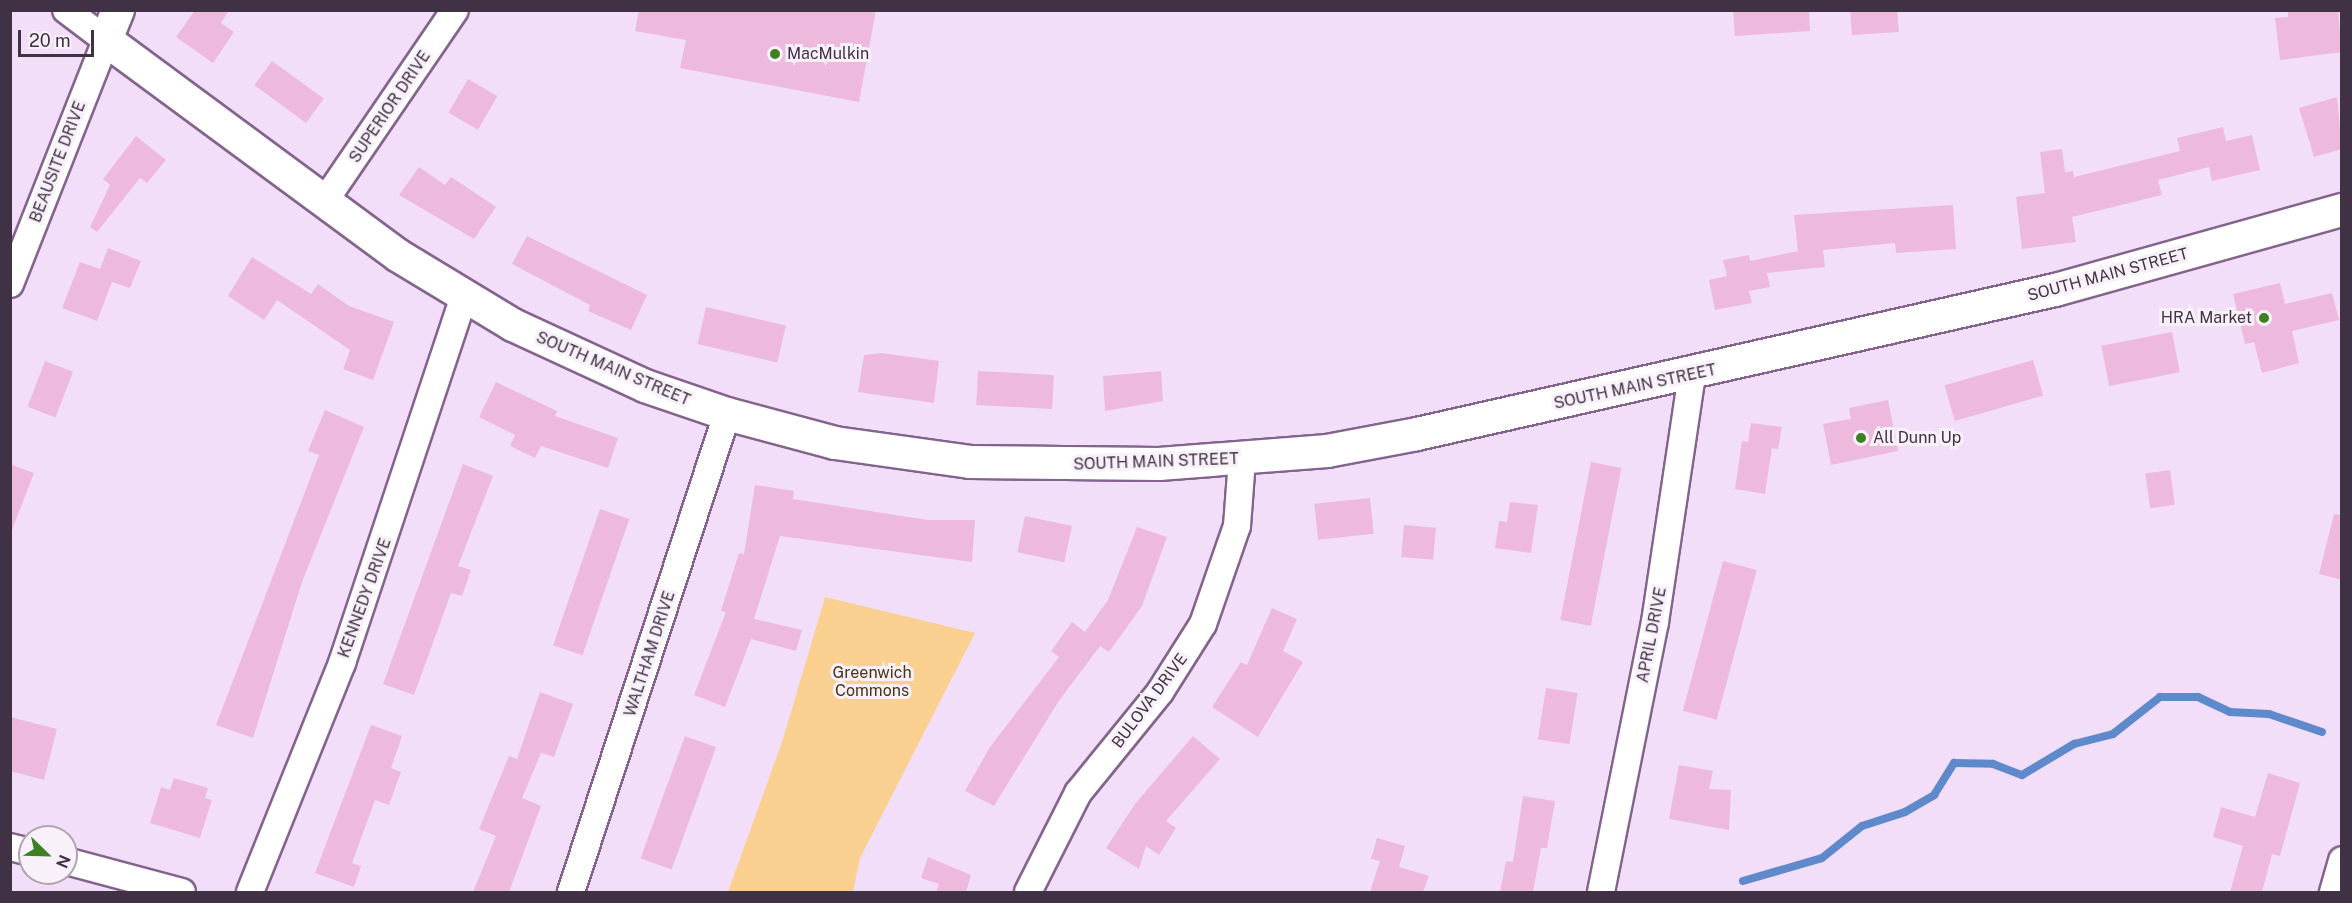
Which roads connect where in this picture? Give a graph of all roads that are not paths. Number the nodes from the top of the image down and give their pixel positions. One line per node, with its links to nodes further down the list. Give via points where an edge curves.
1 (66, 10): 4 (street, SOUTH MAIN STREET)
2 (118, 10): 4 (street)
3 (455, 10): 5 (street, SUPERIOR DRIVE)
4 (106, 40): 5 (street, SOUTH MAIN STREET); 7 (street, BEAUSITE DRIVE)
5 (324, 202): 8 (street, SOUTH MAIN STREET)
6 (2342, 210): 9 (street, SOUTH MAIN STREET, via 2055,290)
7 (10, 284)
8 (464, 297): 10 (street, SOUTH MAIN STREET, via 557,347); 15 (street, KENNEDY DRIVE, via 342,663)
9 (1692, 375): 11 (street, SOUTH MAIN STREET, via 1417,434); 18 (street, APRIL DRIVE, via 1655,622)
10 (727, 414): 11 (street, SOUTH MAIN STREET, via 835,443 970,462 1088,467); 16 (street, WALTHAM DRIVE)
11 (1242, 459): 17 (street, BULOVA DRIVE, via 1237,526 1203,624 1160,692 1078,793)
12 (2342, 860): 19 (street)
13 (78, 864): 14 (street)
14 (182, 892)
15 (250, 892)
16 (571, 892)
17 (1028, 892)
18 (1601, 892)
19 (2333, 892)

